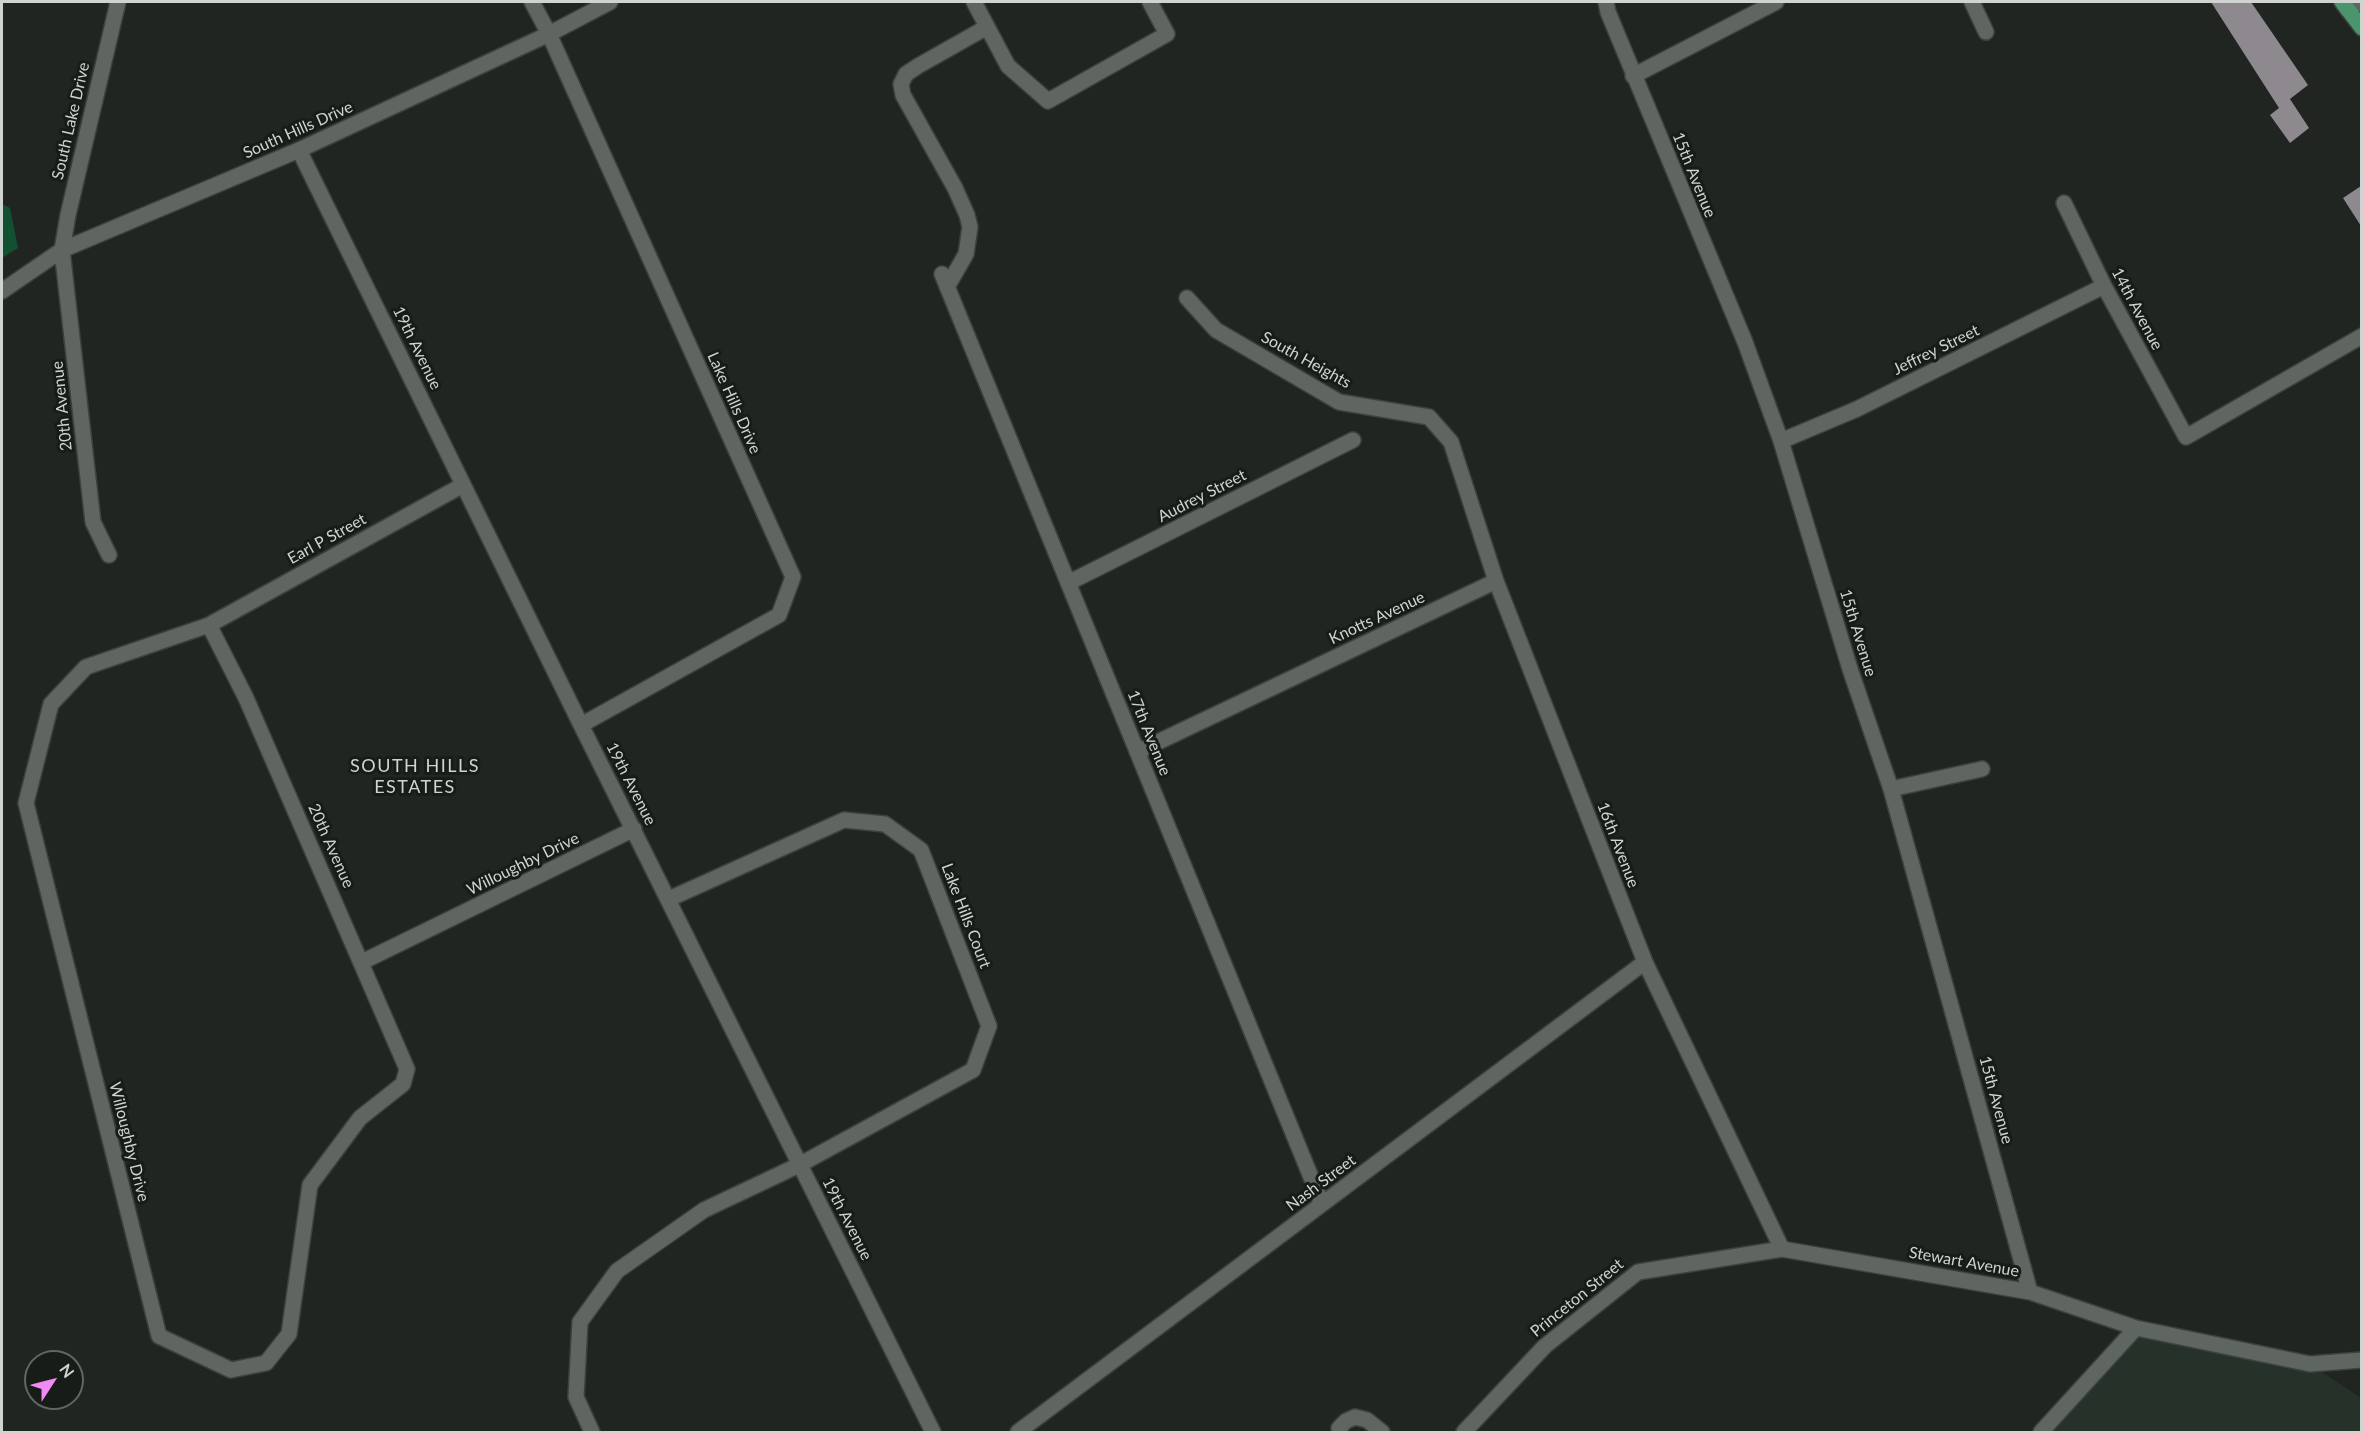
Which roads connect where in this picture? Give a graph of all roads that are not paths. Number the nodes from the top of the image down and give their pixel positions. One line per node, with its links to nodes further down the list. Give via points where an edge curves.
1 (118, 2): 17 (street, South Lake Drive)
2 (532, 2): 13 (street, Lake Hills Drive)
3 (610, 2): 13 (street, South Hills Drive)
4 (974, 2): 10 (street)
5 (1150, 2): 10 (street, via 1167,34 1048,101 1008,66)
6 (1606, 2): 14 (street, 15th Avenue)
7 (1776, 2): 14 (street)
8 (1972, 2): 12 (street)
9 (2350, 4): 11 (main road)
10 (987, 27): 28 (street, 17th Avenue, via 918,66 906,74 901,84 903,95 967,215 970,227 966,254 945,281)
11 (2361, 28)
12 (1986, 32)
13 (549, 34): 15 (street, South Hills Drive); 30 (street, Lake Hills Drive, via 793,577 779,615)
14 (1633, 76): 23 (street, 15th Avenue, via 1745,342)
15 (300, 150): 17 (street, South Hills Drive); 25 (street, 19th Avenue)
16 (2064, 203): 18 (street, 14th Avenue)
17 (63, 250): 19 (street, South Hills Drive); 26 (street, 20th Avenue, via 93,522)
18 (2104, 286): 21 (street, 14th Avenue, via 2186,437); 23 (street, Jeffrey Street, via 1857,409)
19 (2, 291)
20 (1187, 298): 24 (street, South Heights, via 1216,330 1339,402 1429,417)
21 (2361, 336)
22 (1353, 440): 28 (street, Audrey Street)
23 (1781, 441): 33 (street, 15th Avenue)
24 (1451, 442): 27 (street, 16th Avenue)
25 (463, 484): 29 (street, Earl P Street); 30 (street, 19th Avenue)
26 (109, 555)
27 (1496, 581): 31 (street, Knotts Avenue); 37 (street, 16th Avenue)
28 (1068, 583): 31 (street, 17th Avenue)
29 (209, 625): 36 (street, 20th Avenue, via 246,698); 38 (street, Willoughby Drive, via 86,667 51,704 26,802 159,1336 231,1370 266,1363 289,1334 310,1185 360,1118)
30 (581, 724): 34 (street, 19th Avenue)
31 (1137, 753): 40 (street, 17th Avenue)
32 (1982, 769): 33 (street)
33 (1891, 789): 42 (street, 15th Avenue)
34 (634, 829): 35 (street, 19th Avenue); 36 (street, Willoughby Drive)
35 (669, 899): 39 (street, 19th Avenue); 39 (street, Lake Hills Court, via 844,820 885,824 921,850 989,1026 973,1070)
36 (362, 962): 38 (street, 20th Avenue, via 407,1068)
37 (1645, 962): 40 (street, Nash Street); 41 (street, 16th Avenue)
38 (403, 1084)
39 (799, 1165): 45 (street, Lake Hills Court, via 704,1210 618,1271 580,1322 576,1397); 46 (street, 19th Avenue)
40 (1322, 1204): 47 (street, Nash Street)
41 (1782, 1249): 42 (street, Stewart Avenue); 50 (street, Princeton Street, via 1638,1272 1545,1346)
42 (2030, 1292): 43 (street, Stewart Avenue)
43 (2136, 1328): 44 (street, Stewart Avenue, via 2310,1364); 51 (street)
44 (2361, 1360)
45 (592, 1432)
46 (933, 1432)
47 (1018, 1432)
48 (1340, 1432): 49 (street, via 1346,1421 1355,1417 1367,1420)
49 (1382, 1432)
50 (1464, 1432)
51 (2041, 1432)

